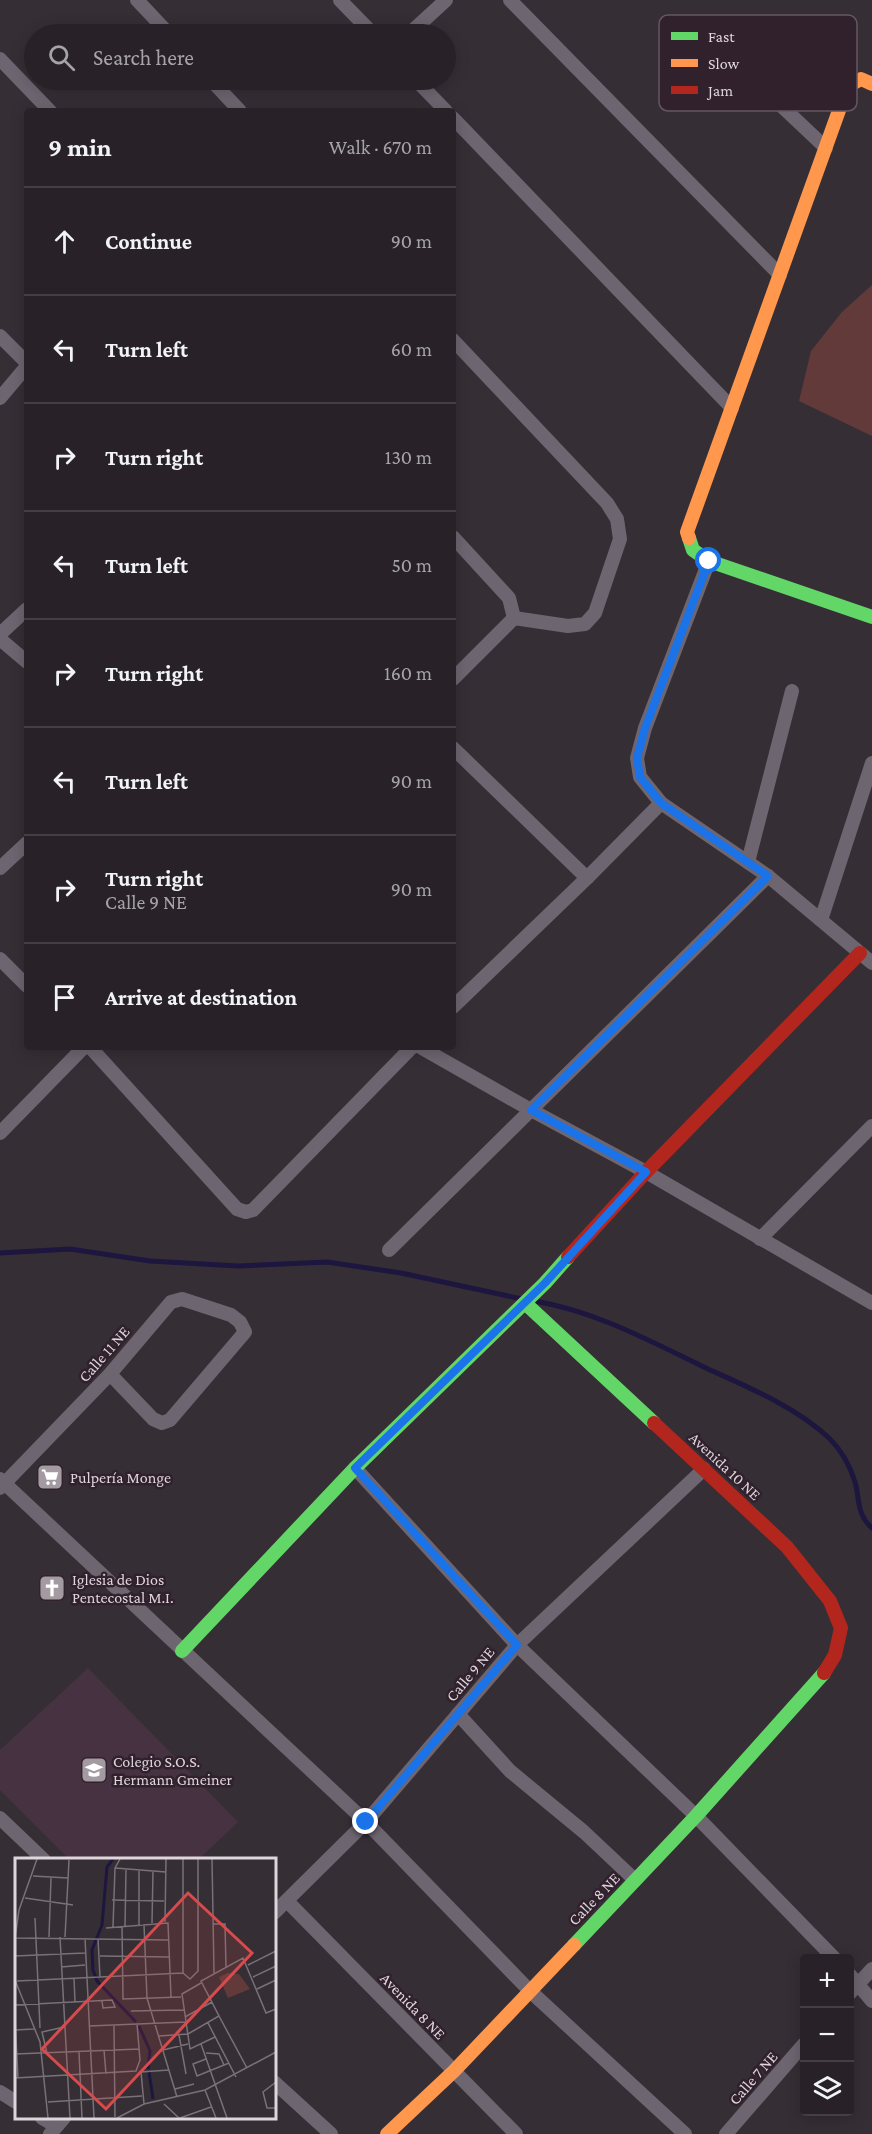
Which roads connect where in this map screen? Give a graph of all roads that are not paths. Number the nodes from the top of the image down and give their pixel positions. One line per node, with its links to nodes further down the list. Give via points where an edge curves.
1 (137, 0): 5 (street)
2 (340, 0): 6 (street)
3 (446, 0): 7 (street)
4 (510, 0): 22 (street)
5 (160, 24)
6 (363, 24)
7 (419, 24)
8 (0, 59): 10 (street)
9 (857, 81): 11 (street)
10 (24, 84)
11 (872, 84)
12 (30, 90): 15 (street)
13 (220, 90): 16 (street)
14 (426, 90): 17 (street)
15 (47, 108)
16 (237, 108)
17 (443, 108)
18 (787, 111): 21 (street)
19 (839, 111): 21 (street)
20 (456, 121): 28 (street)
21 (826, 148): 22 (street)
22 (780, 275): 28 (street)
23 (0, 336): 25 (street)
24 (456, 343): 33 (street, via 607,503 617,519 620,539 595,613 585,624 568,626)
25 (24, 361)
26 (24, 368): 27 (street)
27 (0, 398)
28 (732, 408): 30 (street, via 687,532 693,550)
29 (456, 540): 33 (street, via 509,598)
30 (709, 561): 32 (street); 41 (street, via 637,758 640,777)
31 (24, 612): 34 (street)
32 (872, 617)
33 (514, 618): 37 (street)
34 (0, 634)
35 (0, 639): 36 (street)
36 (24, 659)
37 (456, 676)
38 (792, 691): 43 (street)
39 (456, 751): 46 (street)
40 (872, 763): 47 (street)
41 (661, 803): 43 (street); 46 (street)
42 (24, 846): 44 (street)
43 (748, 862): 45 (street)
44 (0, 868)
45 (768, 876): 47 (street); 57 (street)
46 (587, 878): 52 (street)
47 (821, 920): 48 (street)
48 (860, 953): 50 (street); 60 (street)
49 (0, 959): 51 (street)
50 (872, 963)
51 (24, 983)
52 (456, 1004)
53 (81, 1050): 59 (street)
54 (93, 1050): 55 (street, via 237,1209 246,1212 253,1210)
55 (409, 1050)
56 (425, 1050): 57 (street)
57 (531, 1110): 60 (street); 62 (street)
58 (872, 1126): 61 (street)
59 (0, 1133)
60 (646, 1172): 61 (street); 63 (street)
61 (760, 1239): 64 (street)
62 (390, 1250)
63 (525, 1303): 66 (street); 67 (street, Avenida 10 NE)
64 (872, 1303)
65 (110, 1374): 65 (street, Calle 11 NE, via 171,1302 182,1299 231,1315 245,1332 170,1420 162,1423 153,1419); 68 (street, Calle 11 NE)
66 (355, 1468): 69 (street); 70 (street)
67 (704, 1469): 69 (street, Calle 9 NE); 71 (street, Avenida 10 NE, via 787,1547 830,1601 841,1628 835,1655)
68 (2, 1483): 70 (street)
69 (517, 1645): 72 (street, Calle 9 NE); 73 (street)
70 (182, 1651): 74 (street)
71 (818, 1681): 73 (street, Calle 8 NE)
72 (458, 1714): 74 (street, Calle 9 NE); 77 (street, via 510,1772)
73 (696, 1816): 77 (street, Calle 8 NE); 80 (street)
74 (366, 1822): 78 (street, Calle 9 NE); 84 (street)
75 (3, 1827): 76 (street)
76 (42, 1858)
77 (635, 1880): 84 (street, Calle 8 NE)
78 (287, 1901): 79 (street, Calle 9 NE); 87 (street, Avenida 8 NE)
79 (276, 1911)
80 (829, 1954)
81 (872, 1969): 82 (street)
82 (854, 1982)
83 (854, 1986): 85 (street)
84 (529, 1990): 87 (street, Calle 8 NE); 94 (street)
85 (872, 2001)
86 (800, 2049): 95 (street, Calle 7 NE)
87 (454, 2071): 92 (street, Calle 8 NE); 93 (street, Avenida 8 NE)
88 (276, 2084): 91 (street)
89 (0, 2092): 90 (street)
90 (15, 2101)
91 (331, 2134)
92 (387, 2134)
93 (516, 2134)
94 (685, 2134)
95 (726, 2134)

